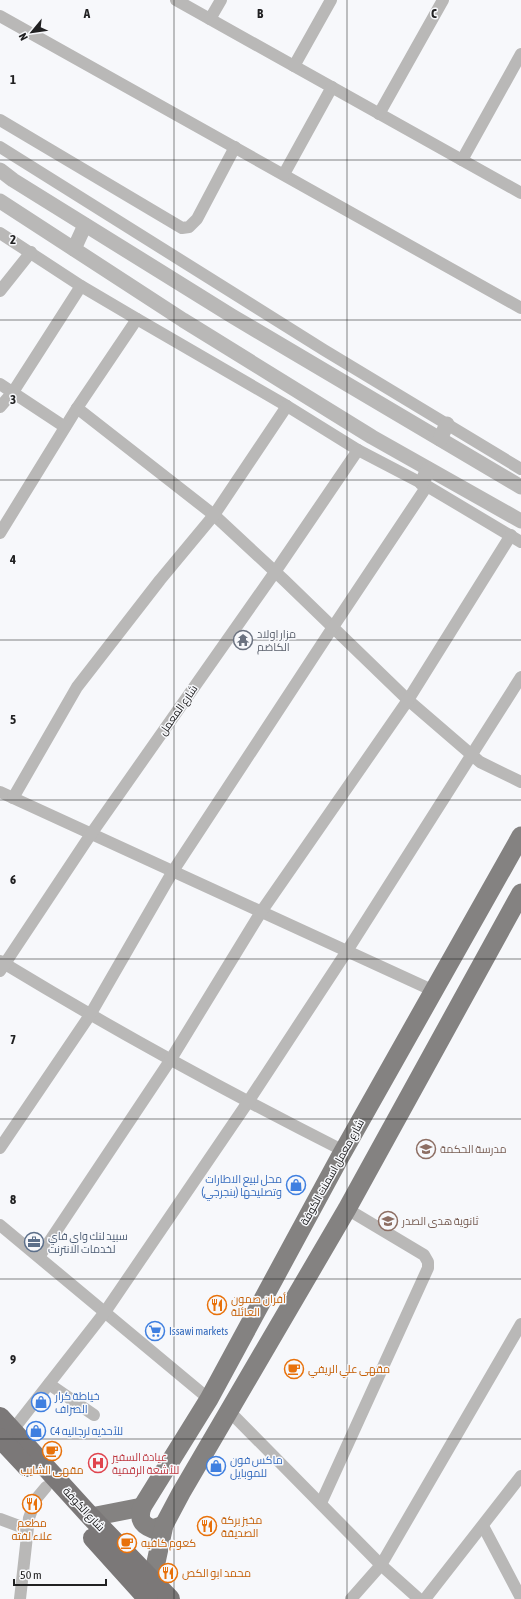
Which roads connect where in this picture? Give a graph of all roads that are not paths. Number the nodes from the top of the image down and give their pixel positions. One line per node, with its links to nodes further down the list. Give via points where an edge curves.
1 (176, 0): 6 (street)
2 (221, 0): 6 (street)
3 (331, 0): 8 (street)
4 (443, 0): 10 (street)
5 (0, 16): 13 (street)
6 (210, 19): 8 (street)
7 (521, 54): 14 (street)
8 (294, 66): 9 (street)
9 (332, 87): 10 (street); 16 (street)
10 (379, 114): 14 (street)
11 (0, 120): 13 (street, via 182,228 189,228 197,219)
12 (0, 147): 32 (street)
13 (235, 147): 16 (street)
14 (462, 160): 17 (street)
15 (0, 170): 19 (street)
16 (284, 174): 25 (street)
17 (521, 193)
18 (0, 201): 21 (street)
19 (85, 225): 21 (street); 34 (street, via 232,316)
20 (0, 233): 22 (street)
21 (74, 249): 36 (street, via 183,320)
22 (31, 252): 23 (street); 24 (street)
23 (81, 286): 26 (street); 28 (street)
24 (0, 291)
25 (521, 308)
26 (137, 319): 29 (street); 31 (street)
27 (0, 384): 28 (street)
28 (14, 392): 30 (street); 33 (street)
29 (287, 406): 35 (street); 40 (street)
30 (0, 407)
31 (77, 408): 33 (street); 40 (street)
32 (447, 424): 34 (street); 37 (street)
33 (65, 427): 42 (street)
34 (440, 439): 39 (street)
35 (358, 450): 38 (street); 44 (street, شارع المعمل)
36 (428, 468): 38 (street); 41 (street)
37 (521, 469)
38 (425, 484): 43 (street); 45 (street)
39 (521, 487)
40 (214, 515): 44 (street); 51 (street, via 77,687)
41 (521, 521)
42 (0, 533)
43 (516, 539): 47 (street)
44 (275, 572): 45 (street); 52 (street, شارع المعمل)
45 (333, 627): 47 (street); 54 (street)
46 (521, 677): 48 (street)
47 (408, 700): 48 (street); 56 (street)
48 (472, 755): 49 (street, via 480,762); 57 (street)
49 (521, 782)
50 (0, 792): 51 (street)
51 (13, 798): 52 (street)
52 (91, 834): 54 (street); 58 (street, شارع المعمل)
53 (521, 836): 59 (main road, شارع معمل اسمنت الكوفة)
54 (173, 872): 56 (street); 60 (street)
55 (521, 893): 65 (main road)
56 (261, 912): 57 (street); 61 (street)
57 (346, 951): 59 (street); 62 (street)
58 (2, 965): 60 (street)
59 (434, 991): 64 (main road, شارع معمل اسمنت الكوفة)
60 (90, 1015): 61 (street); 63 (street)
61 (171, 1059): 62 (street); 69 (street)
62 (248, 1102): 64 (street); 70 (street)
63 (0, 1148)
64 (342, 1154): 65 (main road, via 344,1166 348,1170); 66 (main road, شارع معمل اسمنت الكوفة)
65 (366, 1174): 67 (main road)
66 (324, 1186): 67 (main road, via 334,1185 344,1190); 73 (main road, شارع معمل اسمنت الكوفة)
67 (349, 1205): 74 (main road); 79 (street, via 424,1255 428,1268)
68 (0, 1225): 69 (street)
69 (39, 1257): 70 (street)
70 (105, 1312): 72 (street); 73 (street)
71 (521, 1324): 86 (street)
72 (49, 1384): 75 (street); 76 (street)
73 (209, 1399): 80 (main road, شارع معمل اسمنت الكوفة)
74 (229, 1411): 79 (street); 83 (main road)
75 (94, 1414)
76 (4, 1429): 78 (highway, شارع الكوفة); 81 (highway, شارع الكوفة)
77 (521, 1476): 84 (street)
78 (46, 1487): 85 (street, via 36,1499); 87 (highway, شارع الكوفة)
79 (321, 1503): 86 (street)
80 (142, 1508): 81 (main road); 83 (main road, via 142,1524 154,1529)
81 (91, 1517): 87 (highway, شارع الكوفة)
82 (0, 1519): 85 (street)
83 (164, 1525): 87 (main road)
84 (483, 1526): 88 (street); 93 (street)
85 (27, 1529): 89 (street)
86 (381, 1565): 91 (street); 92 (street)
87 (150, 1590): 90 (highway, شارع الكوفة)
88 (521, 1598)
89 (20, 1599)
90 (170, 1599)
91 (351, 1599)
92 (419, 1599)
93 (425, 1599)

